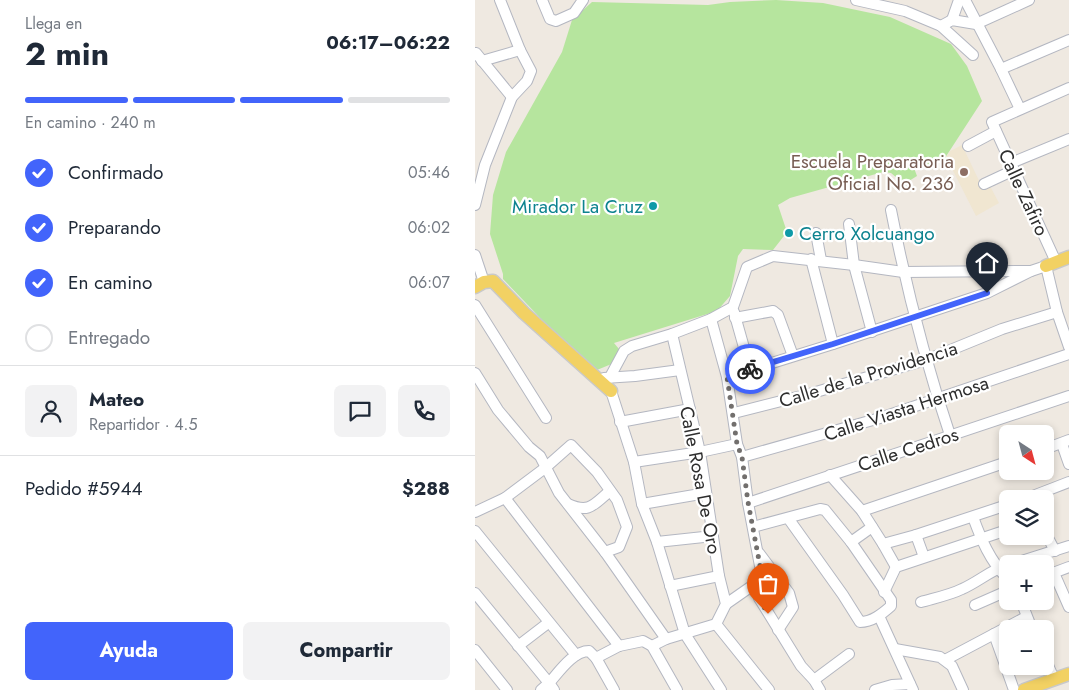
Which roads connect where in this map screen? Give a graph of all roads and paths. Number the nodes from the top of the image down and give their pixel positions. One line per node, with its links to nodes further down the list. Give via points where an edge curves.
1 (500, 0): 12 (street)
2 (542, 0): 3 (street, via 550,18 556,21 574,13)
3 (583, 0)
4 (856, 0): 10 (street, via 905,11)
5 (959, 0): 8 (street)
6 (965, 0): 9 (street)
7 (1029, 0): 9 (street)
8 (952, 20): 9 (street); 10 (street)
9 (976, 24): 15 (street)
10 (941, 26): 14 (street)
11 (1069, 40): 15 (street)
12 (520, 50): 13 (street); 17 (street, via 531,71)
13 (477, 55): 17 (street)
14 (973, 55)
15 (1001, 69): 18 (street)
16 (1069, 88): 18 (street)
17 (512, 98): 24 (street, via 485,165)
18 (1020, 109): 19 (street)
19 (994, 126): 21 (street); 22 (street, Calle Zafiro)
20 (1069, 139): 22 (street)
21 (968, 146)
22 (1013, 166): 23 (street); 32 (street, Calle Zafiro)
23 (984, 184)
24 (475, 205)
25 (891, 210): 34 (street)
26 (849, 224): 31 (street)
27 (816, 233): 30 (street)
28 (475, 255): 35 (street)
29 (1069, 258): 32 (main road)
30 (816, 260): 31 (street); 37 (street, via 773,256 747,267); 43 (street)
31 (854, 264): 34 (street); 41 (street)
32 (1051, 264): 33 (street); 38 (street, Calle Zafiro)
33 (1031, 270): 34 (street); 39 (street, via 987,293)
34 (903, 272): 39 (street)
35 (480, 285): 53 (main road, via 493,282)
36 (475, 306): 59 (street)
37 (734, 312): 40 (street); 46 (street, via 773,311 778,315); 48 (street)
38 (1057, 312): 44 (street, Calle Zafiro); 47 (street, Calle de la Providencia, via 1003,329)
39 (914, 318): 41 (street); 47 (street)
40 (711, 319): 42 (street); 52 (street)
41 (871, 332): 43 (street)
42 (672, 334): 49 (street, Calle Rosa De Oro); 51 (street, via 624,351)
43 (833, 344): 46 (street)
44 (1069, 346)
45 (1069, 354): 56 (street, Calle Viasta Hermosa)
46 (793, 356): 48 (street)
47 (926, 360): 56 (street); 58 (street, Calle de la Providencia)
48 (749, 369): 52 (street)
49 (680, 370): 51 (street); 57 (street, Calle Rosa De Oro)
50 (475, 373): 69 (street, via 498,410 540,456)
51 (610, 377): 53 (street)
52 (727, 377): 58 (street)
53 (596, 378): 54 (main road)
54 (611, 391): 60 (street)
55 (1069, 396): 61 (street, Calle Cedros)
56 (938, 399): 61 (street); 65 (street, Calle Viasta Hermosa)
57 (689, 409): 60 (street); 64 (street, Calle Rosa De Oro)
58 (734, 413): 63 (street)
59 (546, 418)
60 (620, 422): 66 (street)
61 (950, 435): 70 (street, Calle Cedros)
62 (1065, 442): 67 (street)
63 (737, 444): 64 (street); 65 (street)
64 (700, 452): 66 (street); 74 (street, Calle Rosa De Oro)
65 (742, 457): 76 (street)
66 (634, 462): 78 (street)
67 (1069, 464)
68 (999, 465): 81 (street)
69 (545, 468): 73 (street, via 571,445); 75 (street); 77 (street)
70 (829, 475): 76 (street, Calle Cedros); 81 (street)
71 (1069, 482): 72 (street)
72 (1048, 490)
73 (610, 491): 77 (street, via 589,508 579,509); 97 (street, via 627,527 619,547)
74 (706, 493): 78 (street); 88 (street, Calle Rosa De Oro)
75 (505, 498): 79 (street); 128 (street)
76 (748, 502): 84 (street)
77 (567, 504): 97 (street)
78 (642, 504): 91 (street)
79 (476, 508)
80 (999, 508): 82 (street)
81 (861, 511): 85 (street)
82 (973, 516): 89 (street); 90 (street)
83 (788, 518): 84 (street); 92 (street, via 825,510); 118 (street, via 860,622)
84 (753, 527): 98 (street)
85 (872, 527): 92 (street); 93 (street)
86 (475, 530): 121 (street)
87 (999, 533): 90 (street)
88 (713, 536): 91 (street); 106 (street, Calle Rosa De Oro)
89 (916, 536): 93 (street); 100 (street)
90 (981, 539): 100 (street); 101 (street)
91 (657, 542): 109 (street)
92 (851, 542): 110 (street)
93 (883, 544): 102 (street)
94 (1052, 545): 96 (street)
95 (1069, 546): 96 (street)
96 (1055, 551): 99 (street)
97 (605, 552): 126 (street)
98 (758, 552): 107 (street); 123 (street, via 789,593 793,607)
99 (1042, 555)
100 (924, 557): 102 (street)
101 (999, 561)
102 (896, 567): 110 (street)
103 (1069, 567): 105 (street)
104 (999, 568): 113 (street, via 961,590)
105 (1054, 573)
106 (719, 576): 109 (street); 114 (street, Calle Rosa De Oro)
107 (759, 580): 114 (street); 123 (street, via 756,590 759,598)
108 (1054, 581): 116 (street)
109 (670, 586): 124 (street)
110 (884, 592): 118 (street, via 891,600 891,606)
111 (475, 593): 127 (street)
112 (999, 594): 115 (street)
113 (921, 602)
114 (726, 604): 122 (street)
115 (975, 605)
116 (1069, 607)
117 (1024, 610): 119 (street)
118 (879, 616): 130 (street)
119 (1027, 617): 120 (street); 125 (street)
120 (1028, 620)
121 (548, 623): 127 (street); 133 (street)
122 (717, 624): 124 (street); 146 (street)
123 (778, 630): 139 (street)
124 (685, 634): 126 (street); 145 (street)
125 (994, 634): 135 (street); 150 (street)
126 (666, 639): 129 (street)
127 (518, 646): 141 (street)
128 (619, 646): 129 (street, via 643,641); 134 (street)
129 (652, 646): 144 (street)
130 (895, 648): 135 (street); 140 (street)
131 (475, 650): 142 (street)
132 (849, 654): 139 (street)
133 (576, 655): 134 (street, via 589,651); 141 (street)
134 (596, 658): 143 (street)
135 (945, 660): 149 (street, via 953,666)
136 (1069, 674): 138 (main road)
137 (1052, 675): 138 (street)
138 (1054, 679): 151 (main road)
139 (814, 680): 147 (street)
140 (912, 687): 148 (street, via 892,685)
141 (548, 688)
142 (507, 690)
143 (614, 690)
144 (677, 690)
145 (721, 690)
146 (769, 690)
147 (820, 690)
148 (875, 690)
149 (963, 690)
150 (1014, 690)
151 (1024, 690)

